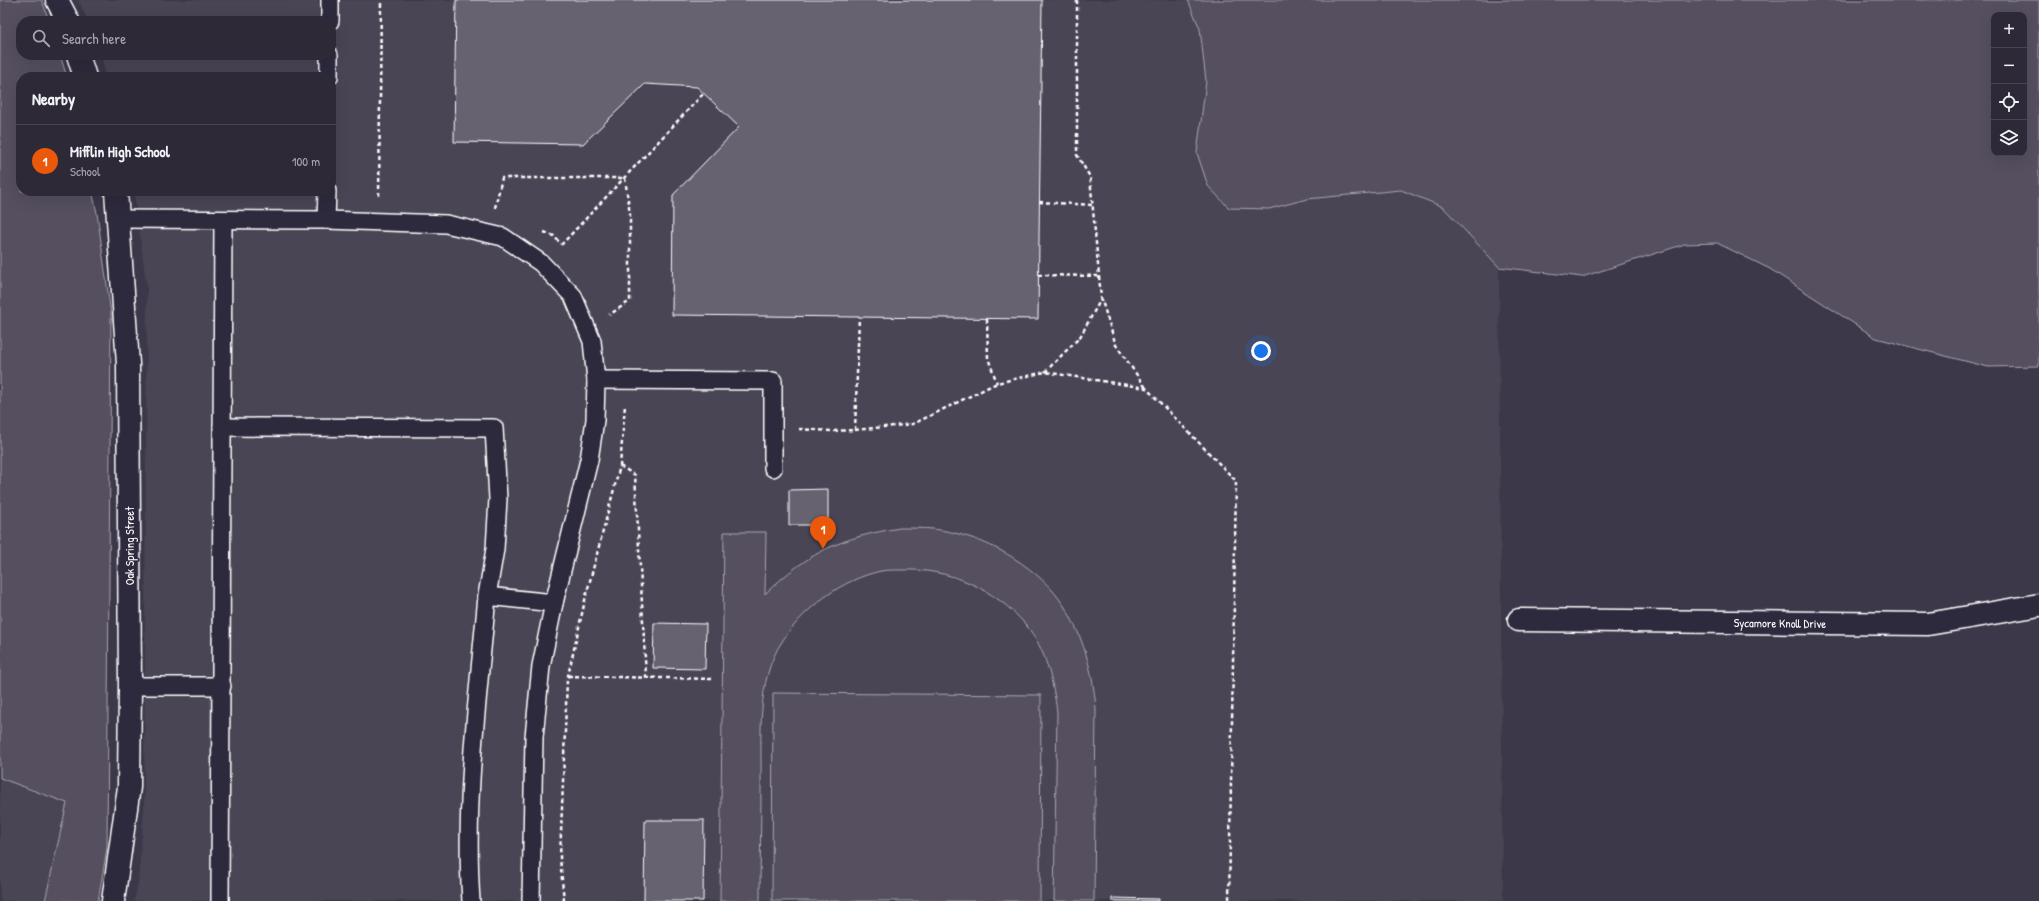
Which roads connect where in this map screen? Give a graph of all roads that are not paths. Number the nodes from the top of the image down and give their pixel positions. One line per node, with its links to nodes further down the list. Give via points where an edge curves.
1 (57, 0): 3 (street)
2 (330, 0): 4 (lane)
3 (65, 16)
4 (330, 16)
5 (80, 60): 7 (street)
6 (329, 60): 8 (lane)
7 (83, 72)
8 (329, 72)
9 (117, 196): 11 (street, Oak Spring Street)
10 (327, 196): 12 (lane)
11 (119, 219): 13 (lane); 21 (street, Oak Spring Street, via 128,364)
12 (326, 220): 13 (lane); 14 (lane, via 446,224 503,237 541,263 573,296 592,341)
13 (222, 221): 15 (lane)
14 (596, 380): 16 (lane, via 773,381); 18 (lane, via 595,420 589,460)
15 (222, 427): 17 (lane, via 494,428 498,499 495,549); 22 (lane)
16 (772, 468)
17 (486, 596): 18 (lane); 25 (lane, via 474,724 469,819)
18 (554, 603): 26 (lane, via 541,666 534,738)
19 (2039, 604): 20 (street, Sycamore Knoll Drive, via 1928,624)
20 (1519, 620)
21 (130, 686): 22 (lane); 23 (street, Oak Spring Street, via 129,786)
22 (222, 686): 24 (lane)
23 (113, 901)
24 (220, 901)
25 (471, 901)
26 (531, 901)

